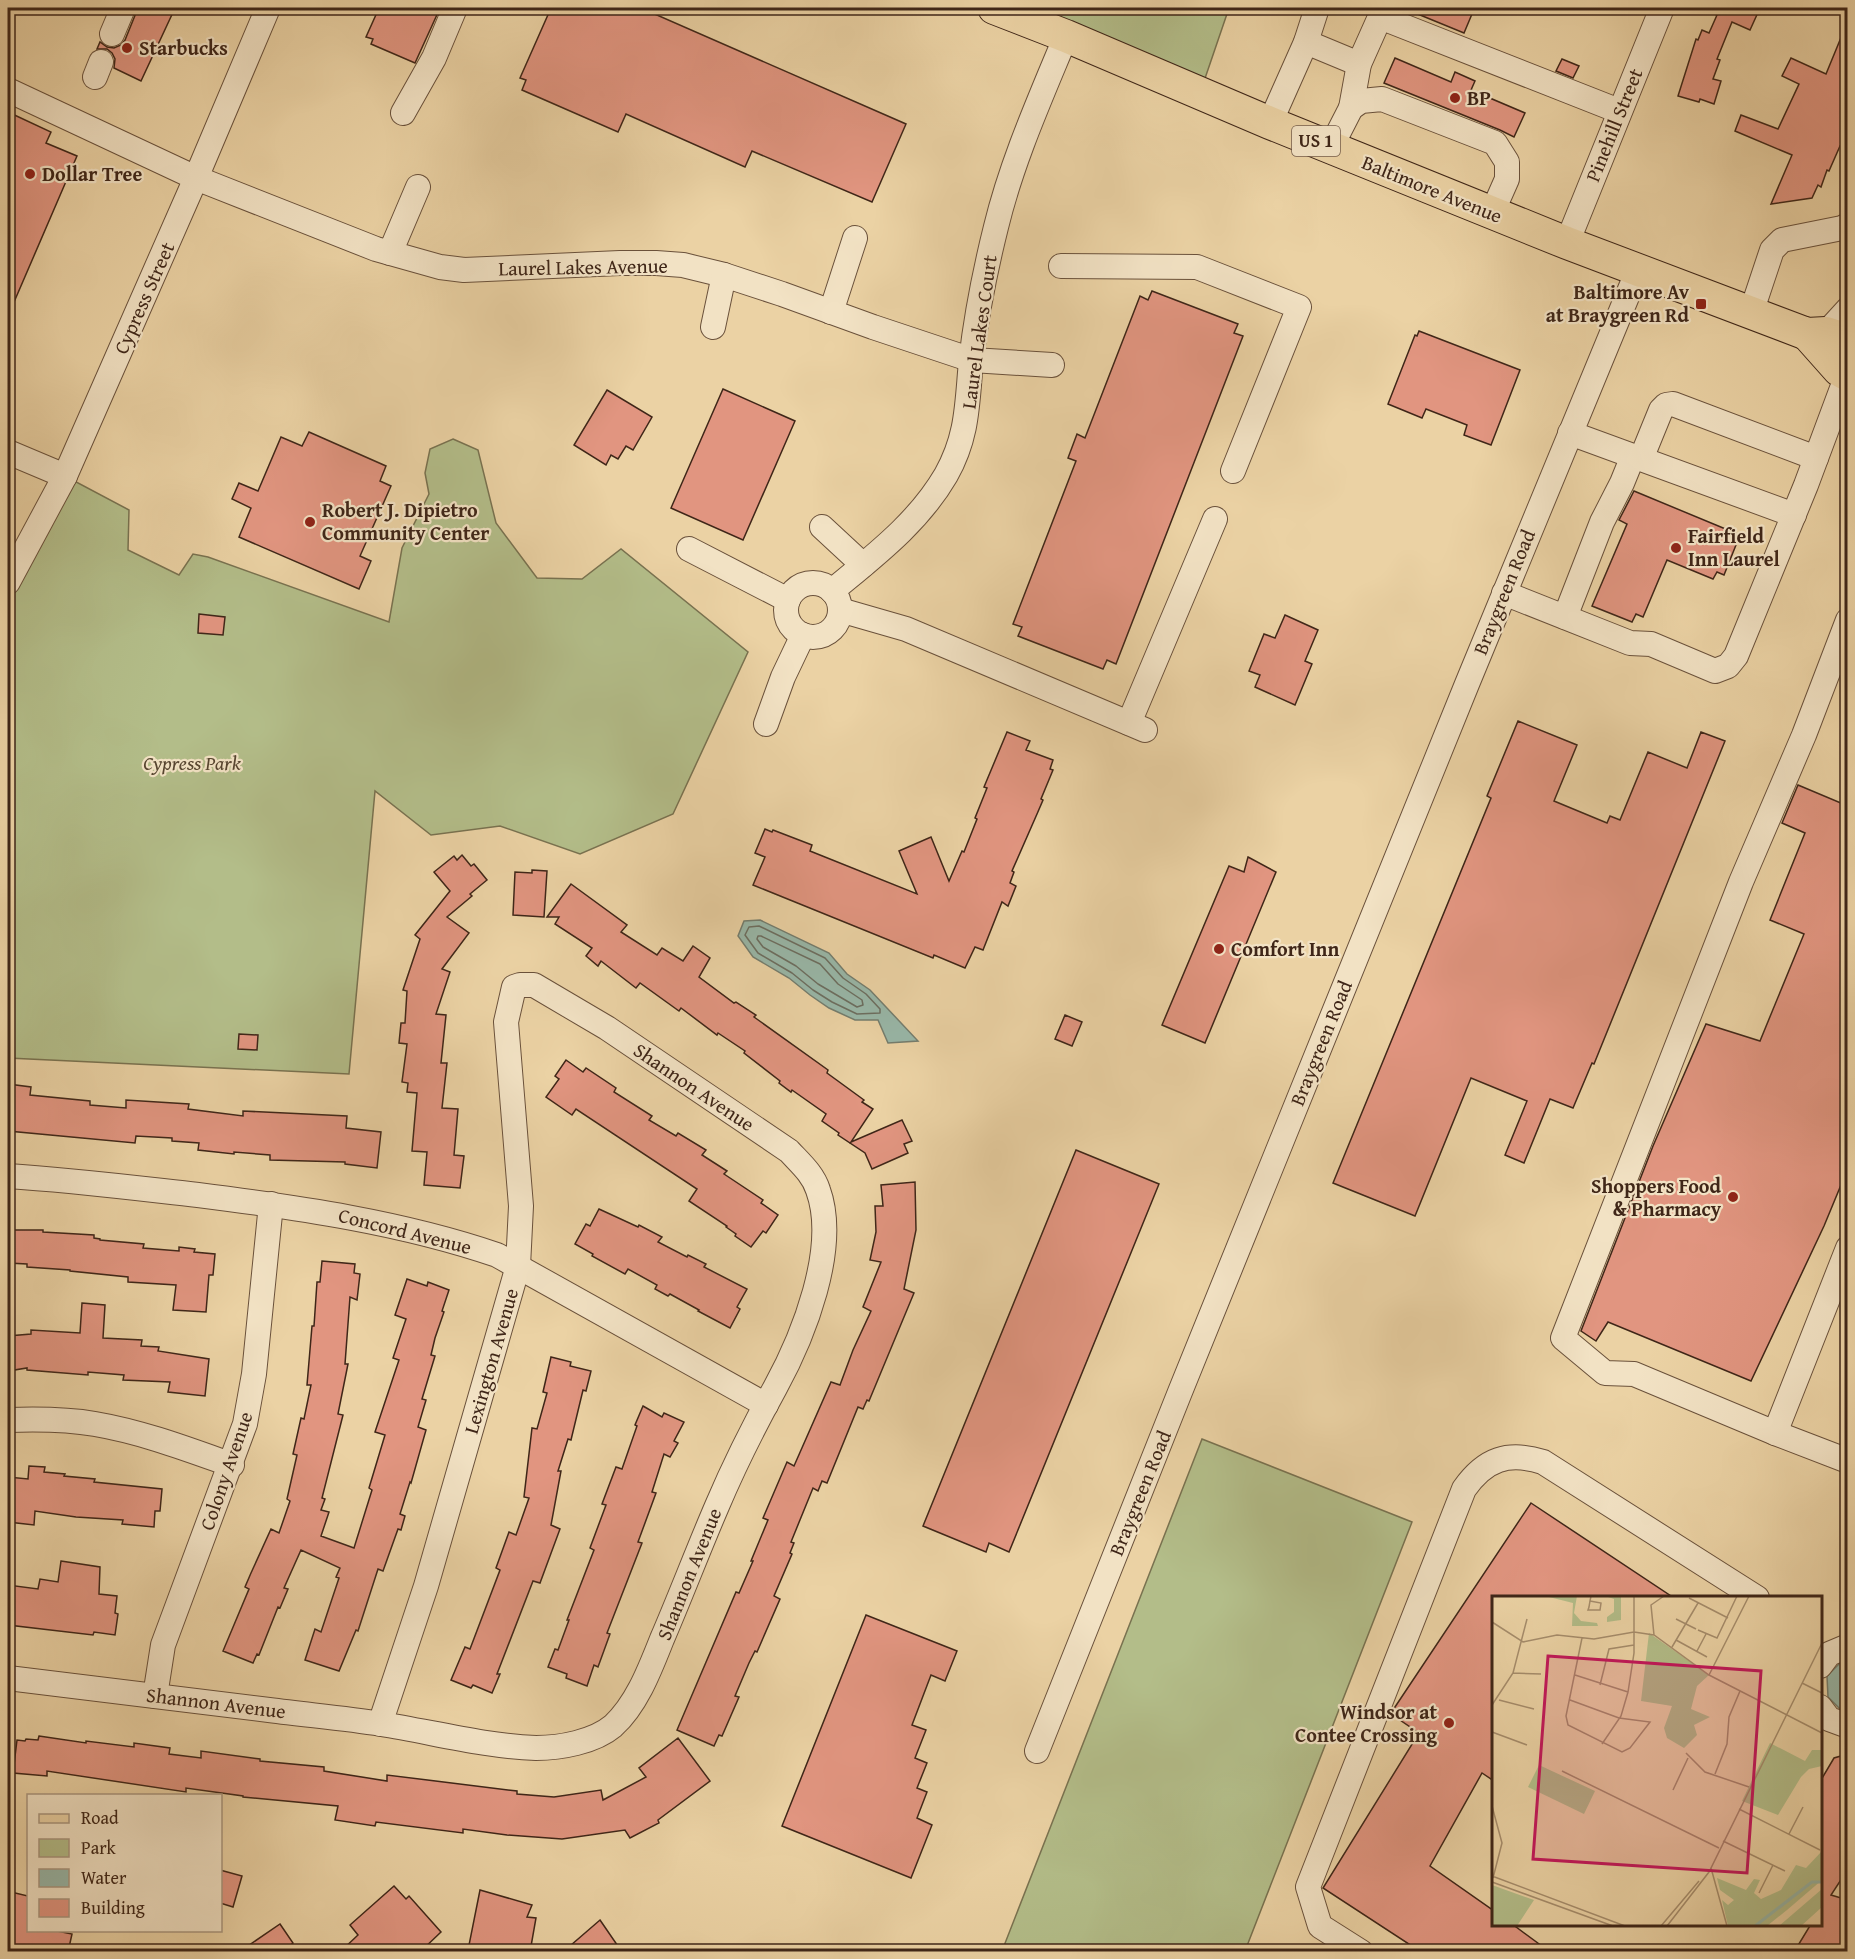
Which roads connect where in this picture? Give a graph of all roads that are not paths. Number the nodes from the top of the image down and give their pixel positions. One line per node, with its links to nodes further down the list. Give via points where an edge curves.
1 (123, 8): 7 (street)
2 (455, 8): 14 (street, via 434,58)
3 (994, 8): 8 (main road, Baltimore Avenue / US 1)
4 (1317, 8): 9 (street)
5 (1662, 8): 13 (street, Pinehill Street)
6 (268, 9): 17 (street, Cypress Street)
7 (112, 33)
8 (1066, 36): 15 (main road, Baltimore Avenue / US 1); 32 (street, Laurel Lakes Court, via 1013,164 996,227)
9 (1306, 42): 10 (street); 15 (street)
10 (1359, 64): 12 (street); 13 (street, via 1380,17)
11 (8, 90): 17 (street, Laurel Lakes Avenue)
12 (1351, 108): 16 (street); 19 (street, via 1361,101 1382,99 1495,143 1507,162 1508,179)
13 (1619, 111): 22 (street, Pinehill Street)
14 (403, 113)
15 (1270, 123): 16 (main road, Baltimore Avenue / US 1)
16 (1330, 147): 19 (main road, Baltimore Avenue / US 1)
17 (196, 178): 23 (street, Laurel Lakes Avenue); 40 (street, Cypress Street)
18 (418, 187): 23 (street)
19 (1492, 213): 22 (main road, Baltimore Avenue / US 1)
20 (1848, 225): 29 (street, via 1782,240 1772,250)
21 (855, 238): 28 (street)
22 (1567, 243): 25 (main road, Baltimore Avenue / US 1)
23 (390, 253): 26 (street, Laurel Lakes Avenue, via 464,270 656,262)
24 (1061, 266): 39 (street, via 1197,267 1299,307)
25 (1638, 270): 29 (main road, Baltimore Avenue / US 1); 35 (street, Braygreen Road)
26 (724, 275): 28 (street, Laurel Lakes Avenue); 30 (street)
27 (1848, 309): 31 (street)
28 (831, 312): 32 (street, Laurel Lakes Avenue)
29 (1751, 313): 31 (main road, Baltimore Avenue / US 1)
30 (713, 327)
31 (1827, 336): 34 (main road, Baltimore Avenue / US 1, via 1839,370)
32 (972, 360): 33 (street, Laurel Lakes Avenue); 45 (street, Laurel Lakes Court, via 965,428 946,475 912,521)
33 (1052, 365)
34 (1847, 375): 38 (street)
35 (1570, 433): 37 (street); 47 (street, Braygreen Road)
36 (8, 452): 40 (street)
37 (1637, 457): 38 (street, via 1661,410 1673,404); 41 (street); 50 (street, via 1602,522)
38 (1816, 458): 41 (street)
39 (1233, 471)
40 (65, 476): 46 (street, Cypress Street)
41 (1794, 515): 50 (street, via 1736,656 1728,666 1715,671 1651,644 1630,643)
42 (1215, 519): 49 (street, via 1137,726)
43 (822, 527): 45 (street)
44 (688, 549): 48 (street)
45 (863, 565): 49 (street, Laurel Lakes Court)
46 (8, 582)
47 (1504, 592): 50 (street); 68 (street, Braygreen Road)
48 (788, 600): 49 (street, via 802,585 813,582 823,585); 52 (street, via 788,620)
49 (836, 600): 52 (street, Laurel Lakes Court, via 838,620 832,629 824,635)
50 (1565, 617)
51 (1848, 620): 61 (street, via 1563,1338 1605,1372 1634,1374)
52 (803, 635): 53 (street)
53 (766, 724)
54 (514, 987): 58 (street, Lexington Avenue, via 506,1022 521,1206); 59 (street, Shannon Avenue, via 534,985 607,1028 789,1151 812,1176 823,1214 821,1263 788,1365)
55 (8, 1176): 56 (street, Concord Avenue)
56 (271, 1204): 58 (street, Concord Avenue, via 416,1231 497,1255); 63 (street, Colony Avenue, via 249,1407)
57 (1848, 1248): 61 (street)
58 (518, 1266): 59 (street, Concord Avenue); 67 (street, Lexington Avenue, via 426,1586)
59 (766, 1405): 67 (street, Shannon Avenue, via 717,1506 644,1682 613,1725 591,1738 537,1748)
60 (8, 1420): 63 (street, via 93,1423)
61 (1775, 1433): 62 (street)
62 (1848, 1461)
63 (232, 1465): 66 (street, Colony Avenue, via 163,1645)
64 (1754, 1596): 69 (street, via 1543,1462 1529,1457 1497,1460 1473,1477 1464,1489 1308,1887 1320,1926)
65 (8, 1678): 66 (street, Shannon Avenue)
66 (155, 1696): 67 (street, Shannon Avenue)
67 (380, 1724)
68 (1037, 1751)
69 (1361, 1952)

